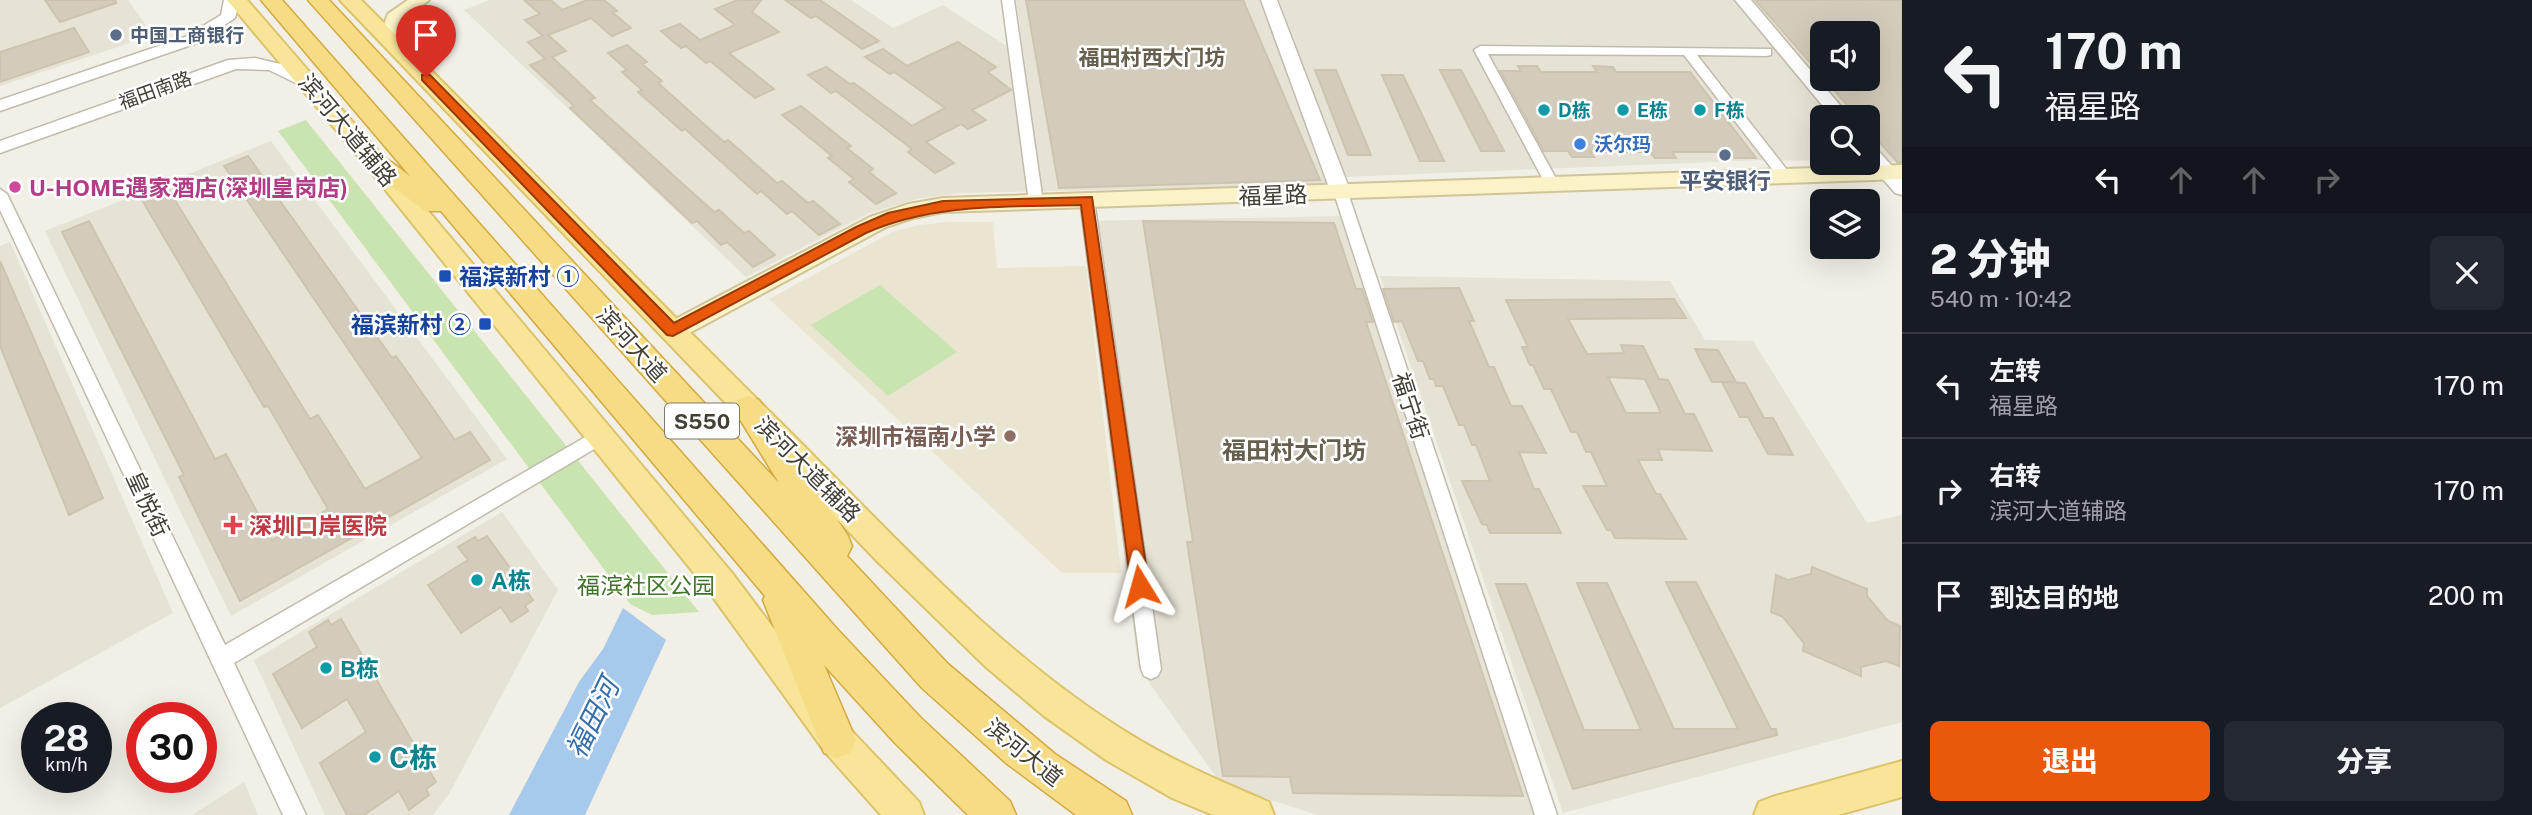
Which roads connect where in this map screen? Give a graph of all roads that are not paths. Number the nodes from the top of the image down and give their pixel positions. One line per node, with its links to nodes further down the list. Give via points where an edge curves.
1 (232, 0): 11 (street, 福田南路, via 231,11 219,25)
2 (237, 0): 15 (main road, 滨河大道辅路)
3 (271, 0): 28 (highway, 滨河大道 / S550)
4 (318, 0): 33 (highway, 滨河大道 / S550)
5 (350, 0): 10 (main road, 滨河大道辅路)
6 (420, 0): 10 (main road, via 395,18)
7 (1008, 0): 27 (street)
8 (1269, 0): 24 (street, 福宁街)
9 (1743, 0): 16 (street)
10 (388, 38): 29 (main road, 滨河大道辅路)
11 (163, 50): 14 (street, via 198,43 216,47 219,54 211,65); 17 (street, 福田南路)
12 (1687, 51): 13 (street); 21 (street); 23 (street, via 1480,50)
13 (1766, 52)
14 (184, 79): 15 (street, 福田南路, via 250,62 280,67); 18 (street, 福田南路)
15 (310, 85): 19 (main road, 滨河大道辅路)
16 (1831, 105)
17 (0, 106)
18 (5, 144)
19 (375, 162): 28 (highway); 31 (main road, 滨河大道辅路)
20 (1880, 162): 22 (street)
21 (1784, 175): 22 (main road, 福星路); 23 (main road, 福星路)
22 (1897, 178)
23 (1552, 184): 24 (main road, 福星路)
24 (1340, 193): 26 (main road, 福星路); 43 (street, 福宁街)
25 (0, 194): 34 (street, 皇悦街)
26 (1087, 200): 27 (main road, 福星路); 35 (street)
27 (1036, 202): 29 (main road, 福星路, via 943,205 893,216)
28 (479, 239): 32 (highway, 滨河大道 / S550)
29 (673, 331): 30 (main road, 滨河大道辅路)
30 (748, 408): 33 (highway); 42 (main road, 滨河大道辅路, via 967,630 1027,682 1138,760)
31 (600, 437): 34 (street); 36 (main road, 滨河大道辅路, via 721,583)
32 (772, 580): 36 (highway); 40 (highway, 滨河大道 / S550, via 880,701)
33 (879, 615): 41 (highway, 滨河大道 / S550, via 935,676 1010,744)
34 (221, 659): 39 (street, 皇悦街)
35 (1151, 669)
36 (837, 740): 38 (main road, 滨河大道辅路)
37 (1902, 779): 44 (main road)
38 (898, 812)
39 (295, 815)
40 (996, 815)
41 (1112, 815)
42 (1256, 815)
43 (1546, 815)
44 (1772, 815)

